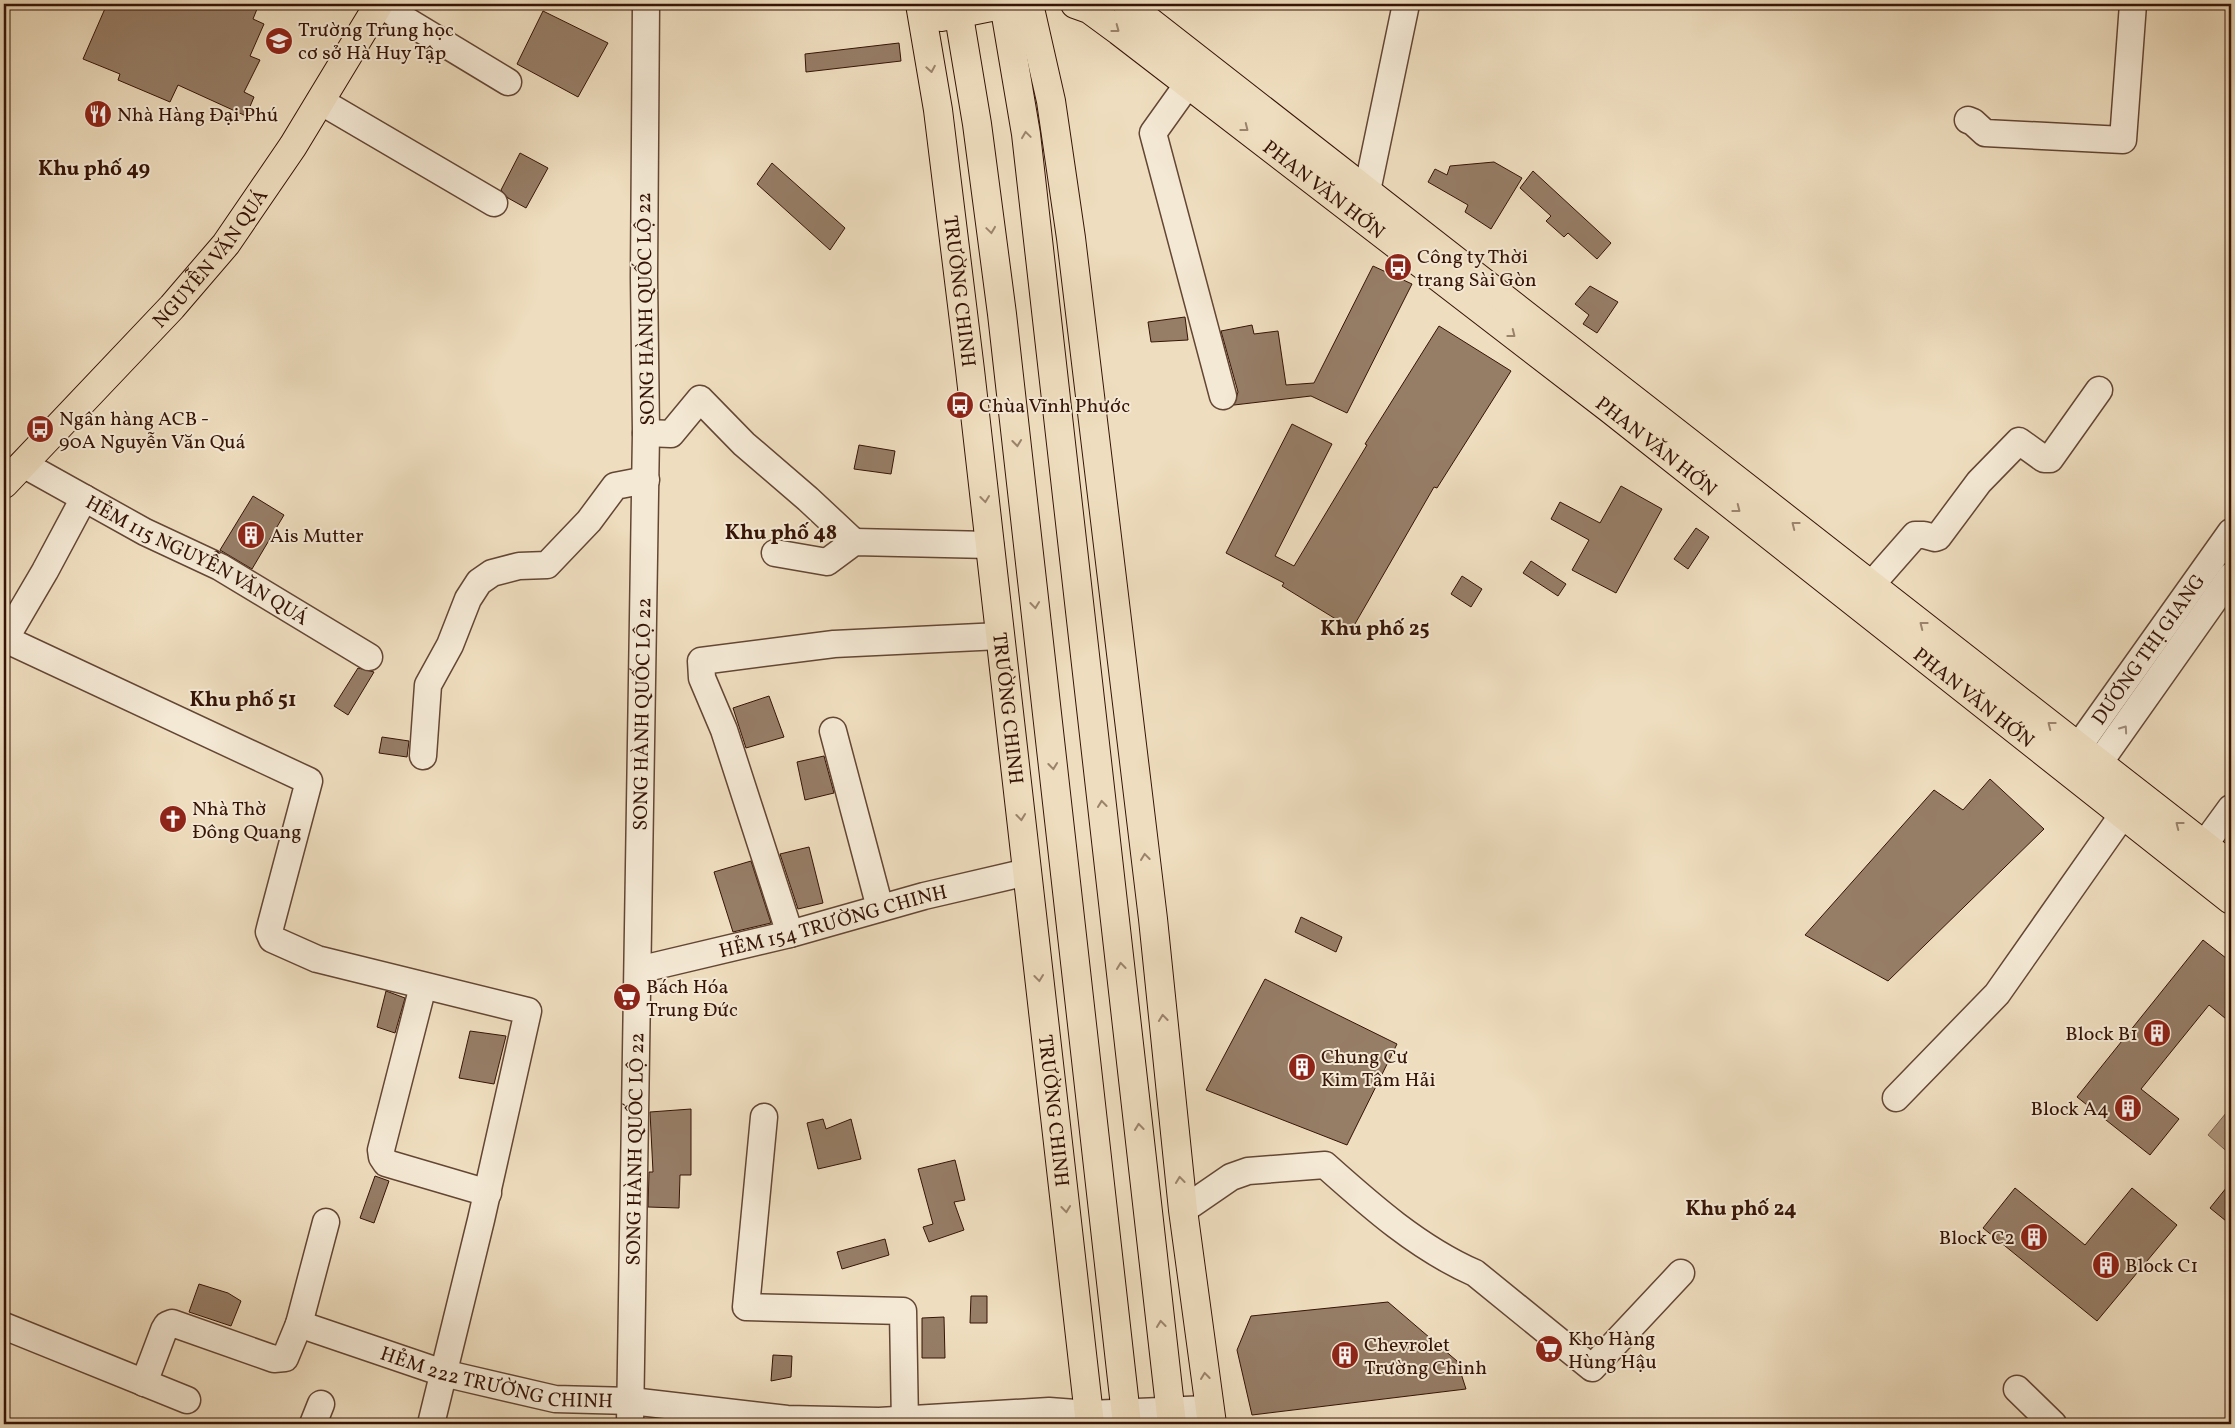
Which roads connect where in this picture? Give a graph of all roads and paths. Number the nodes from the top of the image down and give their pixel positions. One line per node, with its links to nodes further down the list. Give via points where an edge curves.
1 (379, 4): 11 (street); 13 (main road, NGUYỄN VĂN QUÁ)
2 (646, 4): 20 (street, SONG HÀNH QUỐC LỘ 22)
3 (1004, 4): 9 (main road); 62 (main road, one-way to 3, via 1026,134)
4 (1029, 4): 51 (main road, one-way to 4, via 1153,919 1071,238 1051,101)
5 (1075, 4): 12 (main road, PHAN VĂN HỚN, one-way to 12, via 1090,9)
6 (1127, 4): 15 (main road, PHAN VĂN HỚN)
7 (1406, 4): 15 (street)
8 (2133, 4): 14 (street, via 2123,140 1985,133)
9 (958, 8): 10 (main road); 64 (main road, TRƯỜNG CHINH, one-way to 64, via 1002,314)
10 (921, 12): 27 (main road, TRƯỜNG CHINH, one-way to 27, via 938,110)
11 (508, 82)
12 (1188, 84): 17 (main road, PHAN VĂN HỚN, one-way to 17); 19 (street, via 1153,133)
13 (320, 101): 16 (street); 21 (main road, NGUYỄN VĂN QUÁ, via 226,244 172,308)
14 (1968, 120)
15 (1367, 191): 17 (main road, PHAN VĂN HỚN)
16 (494, 203)
17 (1496, 307): 30 (main road, PHAN VĂN HỚN, one-way to 17); 36 (main road, PHAN VĂN HỚN, one-way to 36)
18 (2098, 390): 30 (street, via 2050,459 2044,459 2019,441 1979,482 1938,537 1915,535)
19 (1222, 396)
20 (646, 433): 22 (street, SONG HÀNH QUỐC LỘ 22); 26 (street, via 671,434 700,399 744,444)
21 (23, 464): 23 (main road, NGUYỄN VĂN QUÁ); 24 (street, HẺM 115 NGUYỄN VĂN QUÁ)
22 (646, 480): 35 (street, via 615,486 589,521 547,565 519,566 492,573 479,582 428,685); 46 (street, SONG HÀNH QUỐC LỘ 22)
23 (4, 484)
24 (84, 498): 32 (street); 33 (street, HẺM 115 NGUYỄN VĂN QUÁ, via 145,532 220,567)
25 (2231, 532): 36 (street, DƯƠNG THỊ GIANG)
26 (854, 542): 27 (street); 28 (street, via 827,562)
27 (990, 545): 31 (main road, TRƯỜNG CHINH)
28 (775, 553)
29 (2231, 576): 37 (street, DƯƠNG THỊ GIANG, one-way to 29)
30 (1871, 585): 36 (main road, PHAN VĂN HỚN, one-way to 30)
31 (1000, 636): 42 (main road, TRƯỜNG CHINH, one-way to 42); 45 (street, via 834,644 701,661 702,678 724,730)
32 (4, 640): 47 (street, via 309,781 269,932 272,939 317,960)
33 (369, 657)
34 (833, 731): 44 (street)
35 (423, 756)
36 (2072, 757): 37 (main road, PHAN VĂN HỚN)
37 (2093, 773): 39 (main road, PHAN VĂN HỚN); 40 (main road, PHAN VĂN HỚN, one-way to 37)
38 (2231, 808): 40 (street)
39 (2124, 813): 43 (main road, PHAN VĂN HỚN); 48 (street, via 1997,994)
40 (2204, 845): 41 (main road, PHAN VĂN HỚN)
41 (2231, 866)
42 (1027, 872): 44 (street, HẺM 154 TRƯỜNG CHINH); 63 (main road, TRƯỜNG CHINH, one-way to 63)
43 (2231, 900)
44 (880, 908): 45 (street, HẺM 154 TRƯỜNG CHINH)
45 (790, 934): 46 (street, HẺM 154 TRƯỜNG CHINH)
46 (638, 970): 60 (street, SONG HÀNH QUỐC LỘ 22)
47 (423, 986): 50 (street, via 381,1150 382,1157 386,1163); 50 (street, via 528,1011)
48 (1896, 1098)
49 (764, 1117): 65 (street, via 746,1307 902,1311)
50 (488, 1192): 56 (street)
51 (1183, 1210): 53 (street, via 1230,1178 1248,1171 1325,1165 1388,1220 1458,1266 1475,1273 1592,1368); 61 (main road, one-way to 51)
52 (326, 1222): 54 (street)
53 (1681, 1273)
54 (299, 1324): 56 (street, HẺM 222 TRƯỜNG CHINH); 57 (street, via 288,1354 281,1360 178,1325 167,1325)
55 (4, 1326): 57 (street)
56 (443, 1372): 60 (street, HẺM 222 TRƯỜNG CHINH); 66 (street)
57 (144, 1383): 59 (street)
58 (2016, 1389): 67 (street)
59 (187, 1400)
60 (631, 1413): 65 (street, HẺM 222 TRƯỜNG CHINH)
61 (1210, 1417): 62 (street)
62 (1172, 1418): 64 (street)
63 (1089, 1419): 64 (street); 65 (street, HẺM 222 TRƯỜNG CHINH, via 1049,1411)
64 (1127, 1419)
65 (905, 1422)
66 (431, 1424)
67 (2053, 1424)

